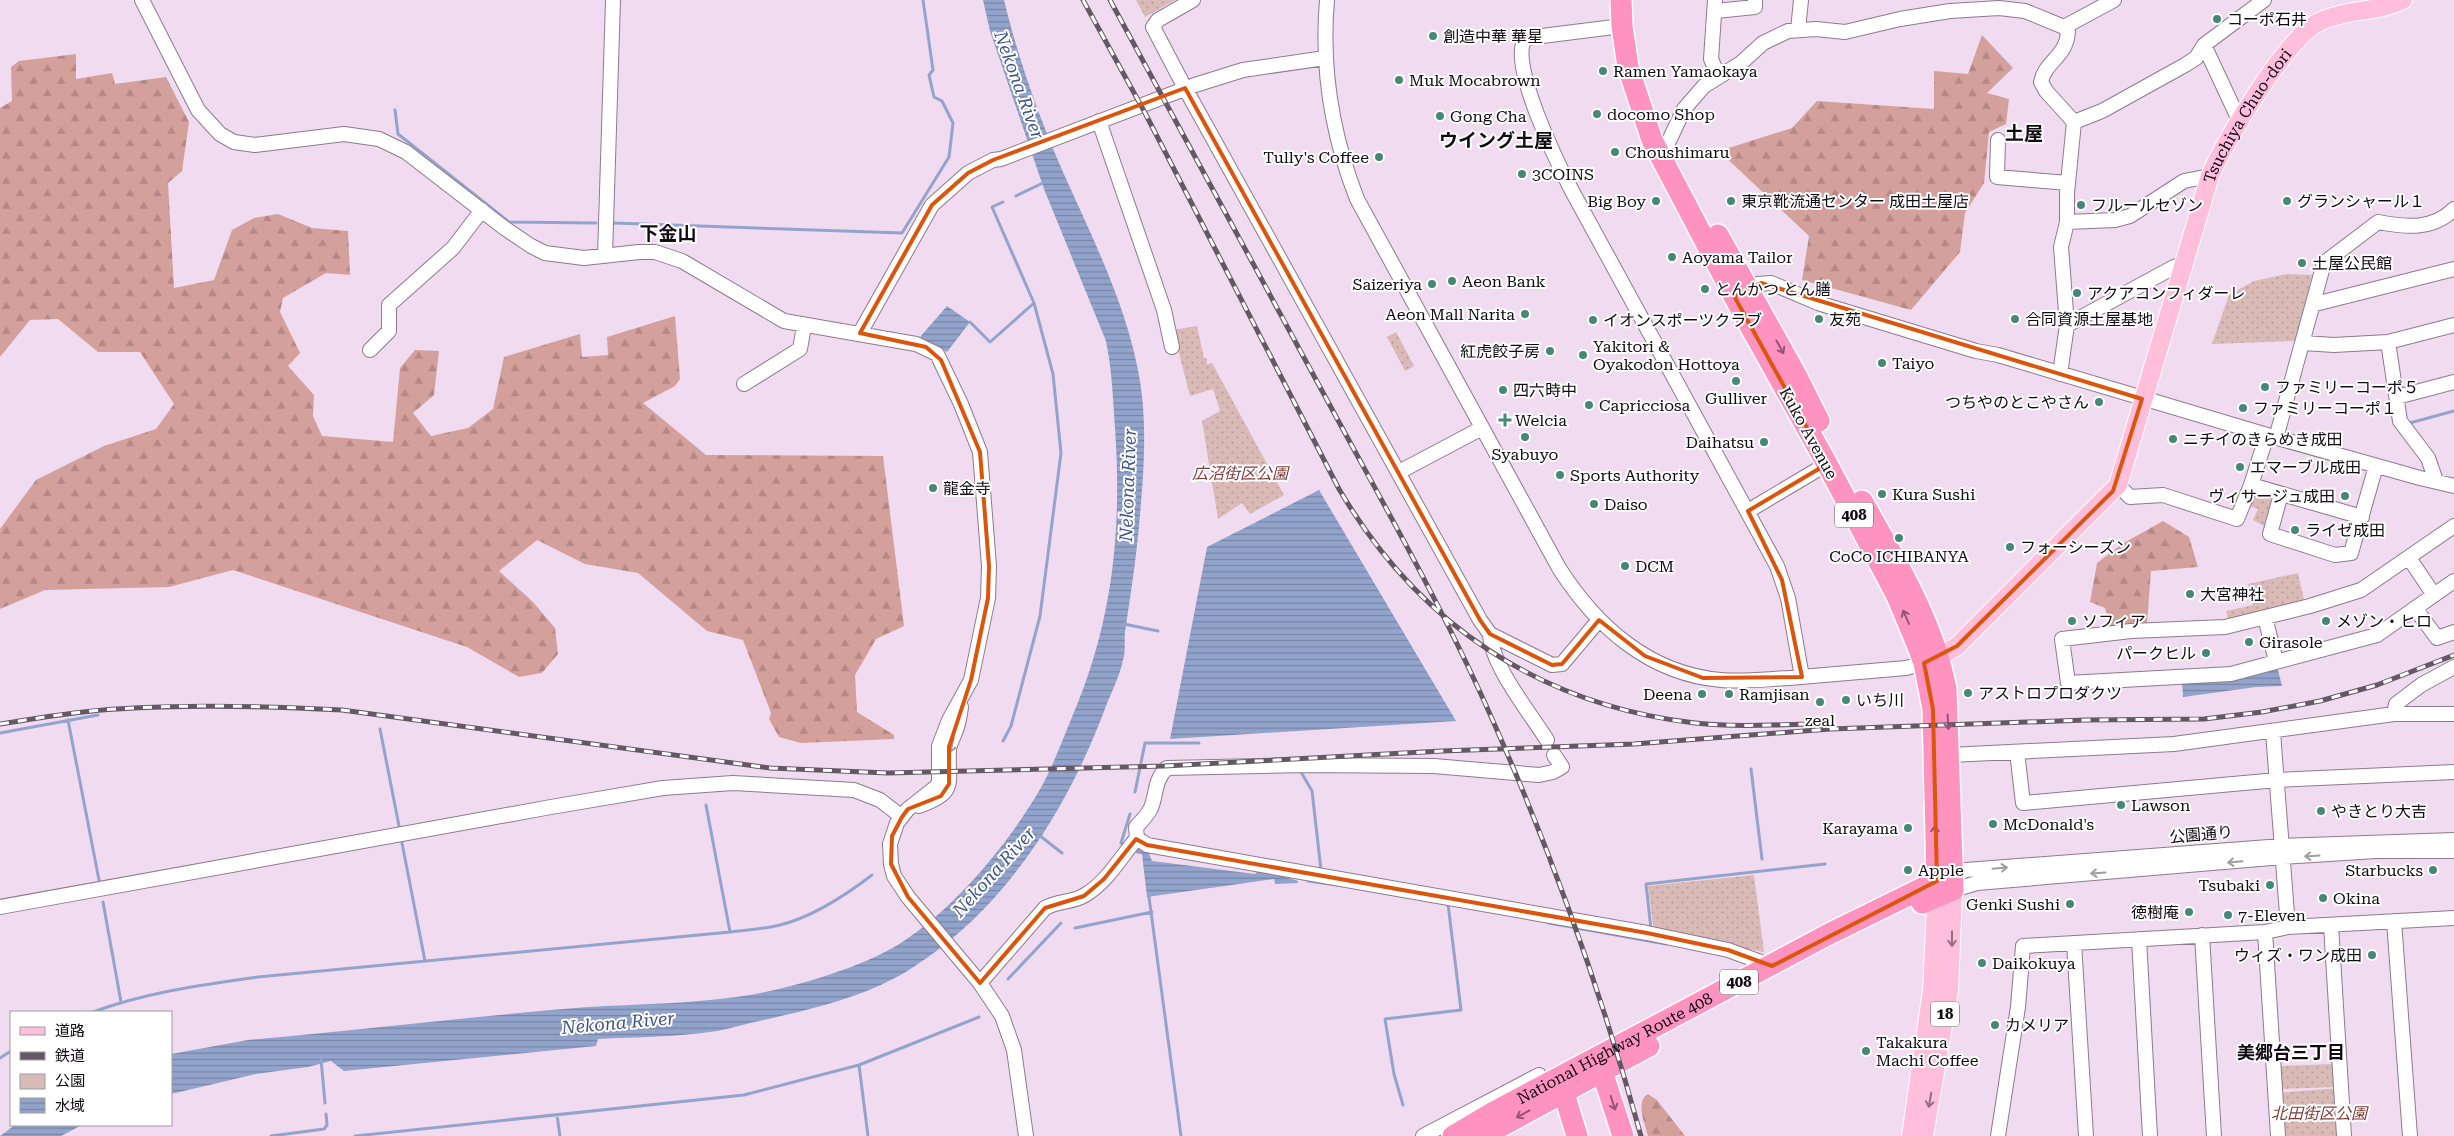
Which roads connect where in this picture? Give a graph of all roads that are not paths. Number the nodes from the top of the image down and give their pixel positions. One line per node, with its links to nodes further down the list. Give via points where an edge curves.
1 (142, 0): 29 (street, via 198,110 220,134 234,142 255,145 344,134 379,139 406,152)
2 (613, 0): 31 (street)
3 (1193, 0): 20 (street, via 1158,20 1154,27)
4 (1327, 0): 18 (street)
5 (1621, 0): 14 (highway, Kuko Avenue / 408)
6 (1634, 0): 25 (highway, Kuko Avenue / 408, via 1642,69)
7 (1755, 0): 12 (street, via 1755,8)
8 (1801, 0): 16 (street)
9 (2114, 0): 15 (street)
10 (2264, 0): 17 (street)
11 (2403, 0): 22 (main road, Tsuchiya Chuo-dori, via 2388,7 2334,16 2307,30 2288,48)
12 (1715, 5): 19 (street, via 1711,58)
13 (1949, 5): 15 (street, via 2017,9); 16 (street, via 1846,32)
14 (1622, 26): 25 (highway, Kuko Avenue / 408, via 1634,89); 59 (street, via 1526,38 1521,47 1527,82 1540,124 1557,162)
15 (2064, 27): 21 (street, via 2068,31 2067,46 2041,82)
16 (1798, 30): 19 (street, via 1788,31 1763,43)
17 (2204, 45): 21 (street, via 2196,58 2185,65 2102,111); 22 (street)
18 (1325, 58): 20 (street, via 1243,70); 49 (street, via 1336,137 1358,199)
19 (1719, 77): 25 (street, via 1704,86 1684,109)
20 (1185, 88): 23 (street); 53 (street)
21 (2074, 122): 27 (street)
22 (2240, 122): 26 (main road, Tsuchiya Chuo-dori, via 2218,155)
23 (1094, 123): 39 (street, via 993,160 968,173 932,205); 42 (street, via 1164,310)
24 (1998, 140): 27 (street, via 1997,177)
25 (1662, 146): 34 (highway, Kuko Avenue / 408)
26 (2210, 176): 30 (street, via 2184,181 2130,216 2115,220); 32 (main road, Tsuchiya Chuo-dori)
27 (2068, 183): 30 (street)
28 (2454, 209): 35 (street, via 2442,219 2417,226 2378,222 2368,227 2324,263)
29 (482, 210): 31 (street, via 545,253 584,258); 43 (street, via 453,248 389,305 389,331)
30 (2067, 222): 36 (street, via 2061,247)
31 (605, 256): 37 (street, via 655,252 682,261 768,313)
32 (2184, 264): 36 (street); 48 (main road, Tsuchiya Chuo-dori)
33 (2454, 269): 35 (street)
34 (1741, 292): 44 (street, via 1757,284 1771,283 1818,303); 51 (highway, Kuko Avenue / 408); 70 (highway, Kuko Avenue / 408, one-way to 70, via 1907,580)
35 (2315, 304): 41 (street)
36 (2067, 325): 44 (street)
37 (804, 326): 39 (street); 46 (street, via 800,349)
38 (2454, 326): 40 (street)
39 (860, 333): 83 (street, via 926,347 937,354 980,452 989,566 988,598 971,680 949,720 940,746 939,782)
40 (2388, 342): 41 (street); 47 (street)
41 (2303, 343): 50 (street)
42 (1172, 347)
43 (370, 350)
44 (2060, 374): 48 (street)
45 (2454, 382): 47 (street)
46 (744, 384)
47 (2397, 397): 54 (street, via 2400,421 2428,458)
48 (2142, 399): 50 (street); 55 (main road, Tsuchiya Chuo-dori)
49 (1482, 428): 53 (street); 67 (street, via 1559,568)
50 (2271, 436): 52 (street); 56 (street)
51 (1827, 464): 59 (street); 70 (highway, Kuko Avenue / 408, one-way to 51)
52 (2376, 466): 54 (street); 60 (street)
53 (1399, 472): 69 (street)
54 (2436, 482): 57 (street)
55 (2118, 485): 56 (street, via 2130,498 2163,495 2237,519); 70 (main road, Tsuchiya Chuo-dori, via 1957,646)
56 (2251, 485): 58 (street)
57 (2454, 486)
58 (2281, 494): 60 (street); 60 (street, via 2270,534 2335,555 2351,553)
59 (1748, 511): 73 (street, via 1782,580)
60 (2362, 516)
61 (2454, 526): 62 (street)
62 (2409, 558): 64 (street); 66 (street, via 2362,590)
63 (2454, 581): 64 (street)
64 (2434, 595): 65 (street)
65 (2415, 608): 68 (street, via 2437,638); 71 (street, via 2377,635)
66 (2265, 617): 71 (street); 71 (street, via 2225,627 2131,631 2062,639 2068,684 2230,674)
67 (1599, 620): 69 (street, via 1562,664 1552,665); 73 (street, via 1645,656 1703,678)
68 (2454, 632)
69 (1490, 634): 77 (street, via 1490,642 1502,670)
70 (1932, 660): 73 (street, via 1906,668); 80 (highway, Kuko Avenue / 408, one-way to 80, via 1946,689); 88 (highway, Kuko Avenue / 408, one-way to 70)
71 (2276, 661)
72 (2454, 667): 74 (street, via 2421,685 2396,704)
73 (1802, 677)
74 (2394, 714): 75 (street); 76 (street)
75 (2454, 714)
76 (2273, 732): 78 (street, via 2174,744); 82 (street)
77 (1547, 740)
78 (2017, 752): 80 (street); 82 (street, via 2022,803)
79 (1554, 755): 85 (street, via 1562,768 1539,775 1434,766 1171,767 1159,776 1151,807 1136,827)
80 (1950, 755): 88 (highway, Kuko Avenue / 408)
81 (2454, 772): 82 (street)
82 (2277, 780): 86 (street)
83 (905, 813): 89 (street, via 854,790 733,783 663,788); 99 (street, via 892,836 890,858 894,876)
84 (2454, 840): 86 (street, 公園通り)
85 (1131, 845): 98 (street, via 1147,845 1647,933 1728,950); 99 (street, via 1104,879 1084,896 1045,908)
86 (2283, 851): 87 (street, 公園通り, one-way to 86); 88 (street, 公園通り, via 1966,870); 93 (street)
87 (2454, 851)
88 (1945, 886): 98 (highway, National Highway Route 408 / 408, via 1829,934); 100 (highway, National Highway Route 408, via 1848,939); 108 (main road, 18); 109 (main road, 18, one-way to 109, via 1949,991)
89 (0, 907)
90 (2454, 918): 91 (street)
91 (2394, 921): 92 (street); 116 (street)
92 (2331, 924): 93 (street); 115 (street)
93 (2288, 927): 94 (street)
94 (2265, 932): 95 (street); 114 (street)
95 (2202, 935): 96 (street); 113 (street)
96 (2139, 939): 97 (street); 112 (street)
97 (2074, 943): 110 (street, via 2023,946 2018,1007); 111 (street)
98 (1772, 966): 100 (highway, National Highway Route 408 / 408)
99 (979, 982): 102 (street, via 1002,1016 1014,1050)
100 (1600, 1064): 101 (highway, National Highway Route 408 / 408); 107 (highway, one-way to 107)
101 (1554, 1081): 103 (street); 104 (highway, National Highway Route 408 / 408); 105 (highway, National Highway Route 408, one-way to 105); 106 (highway)
102 (1026, 1136)
103 (1423, 1136)
104 (1453, 1136)
105 (1484, 1136)
106 (1577, 1136)
107 (1623, 1136)
108 (1911, 1136)
109 (1924, 1136)
110 (1998, 1136)
111 (2086, 1136)
112 (2150, 1136)
113 (2214, 1136)
114 (2278, 1136)
115 (2344, 1136)
116 (2410, 1136)

